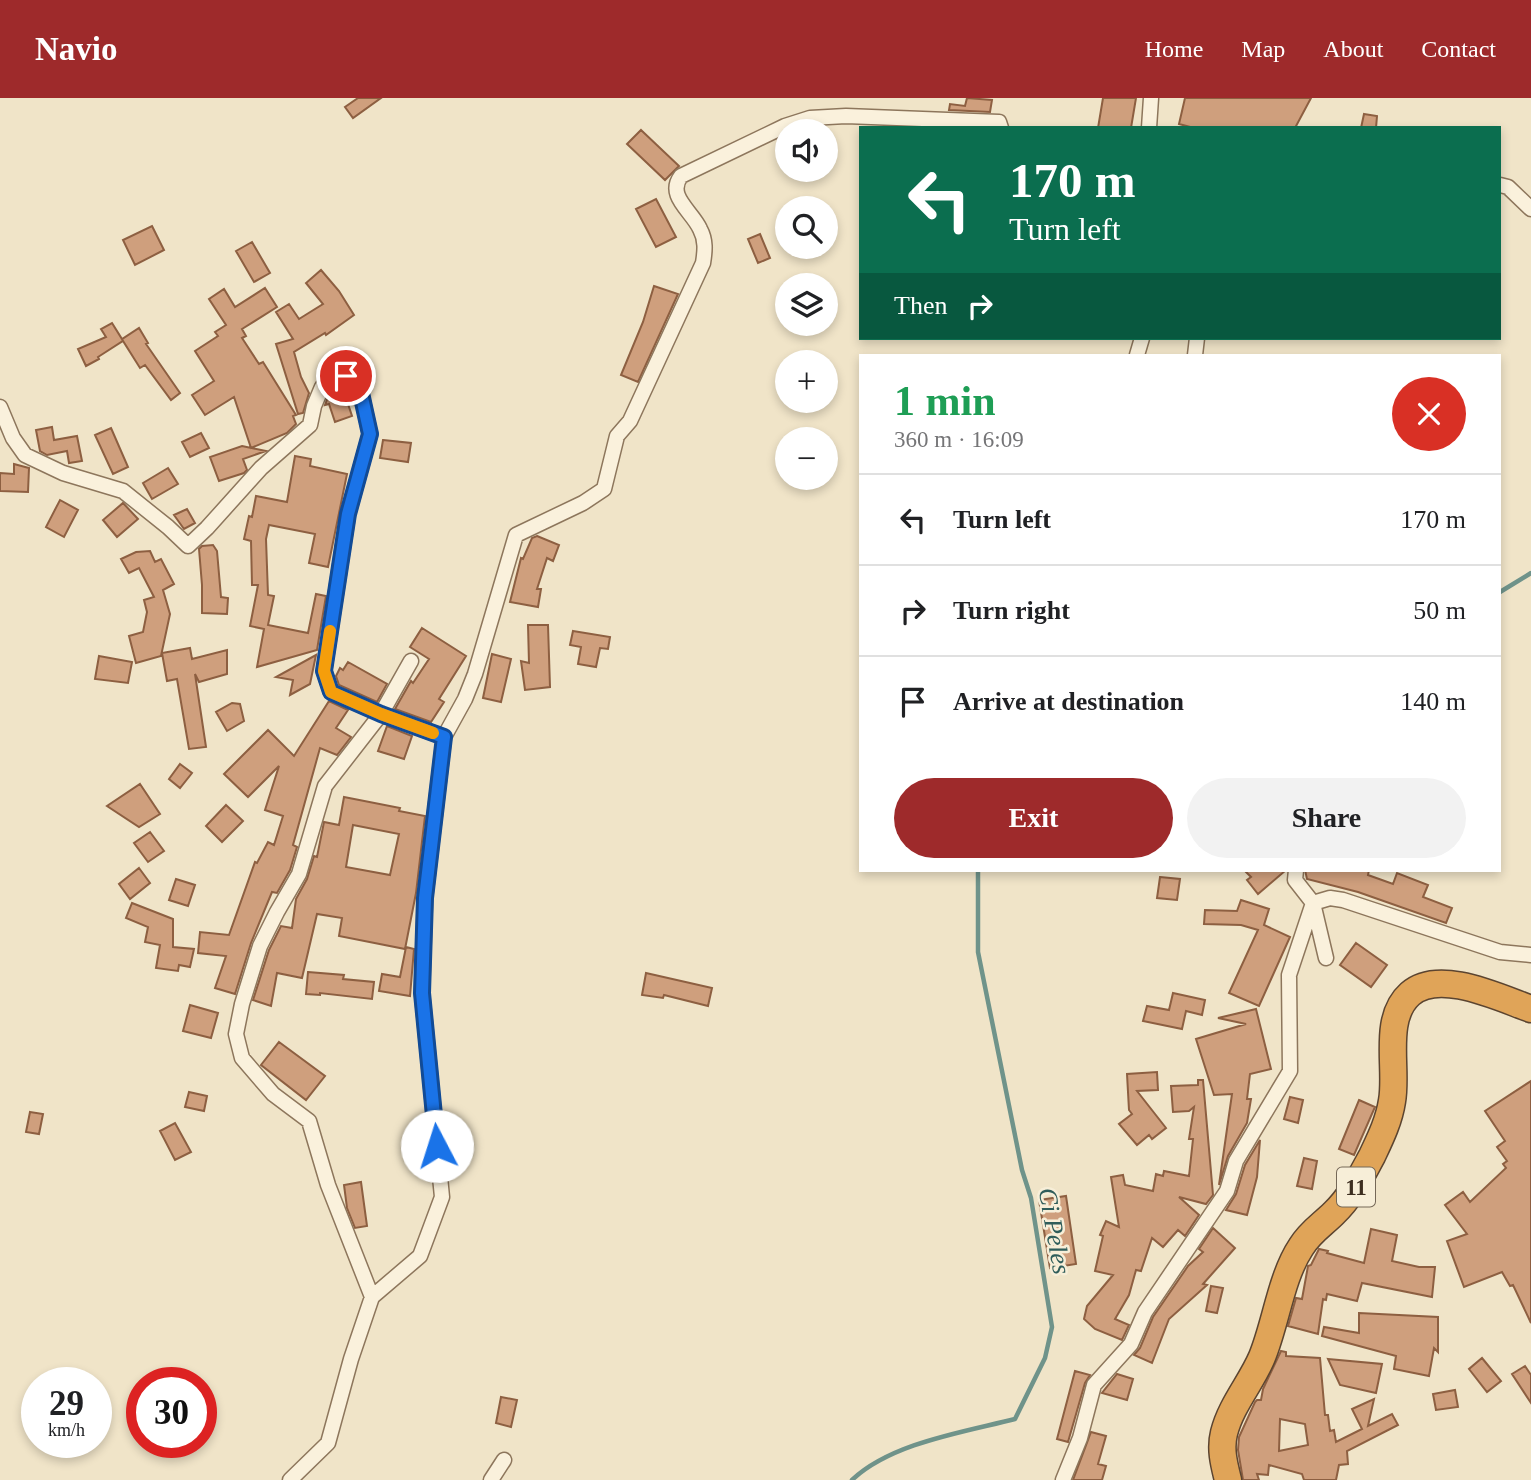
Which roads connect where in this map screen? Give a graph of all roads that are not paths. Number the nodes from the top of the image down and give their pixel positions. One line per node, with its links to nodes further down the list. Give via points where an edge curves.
1 (1152, 98): 3 (street)
2 (1000, 126): 9 (street, via 999,122 810,118 785,125 681,176 676,194 700,229 703,263 630,421 617,436 604,489 516,535 475,674)
3 (1149, 126)
4 (1501, 185): 5 (street)
5 (1531, 209)
6 (0, 407): 8 (street, via 26,455 63,473 123,491 188,546 261,468 310,425 322,387 353,377 359,384 370,434 348,514 324,671 331,692)
7 (411, 661): 8 (street)
8 (381, 714): 9 (street); 15 (street, via 325,786 299,874 260,946 236,1034 242,1058 252,1071 309,1121 328,1185)
9 (444, 737): 15 (street, via 425,898 422,993 442,1198 420,1256)
10 (1296, 872): 11 (street, via 1295,880)
11 (1313, 903): 12 (street, via 1343,900 1500,952); 13 (street); 19 (street, via 1289,975 1290,1071 1236,1161 1227,1191 1145,1312 1131,1344 1094,1385)
12 (1531, 955)
13 (1326, 958)
14 (1531, 1009): 20 (highway, 11, via 1442,983 1415,990 1403,1001 1394,1026 1393,1100 1388,1120 1357,1185 1314,1229 1292,1262 1261,1359 1224,1432)
15 (372, 1297): 17 (street, via 328,1443)
16 (504, 1460): 18 (street)
17 (290, 1480)
18 (491, 1480)
19 (1063, 1480)
20 (1228, 1480)

